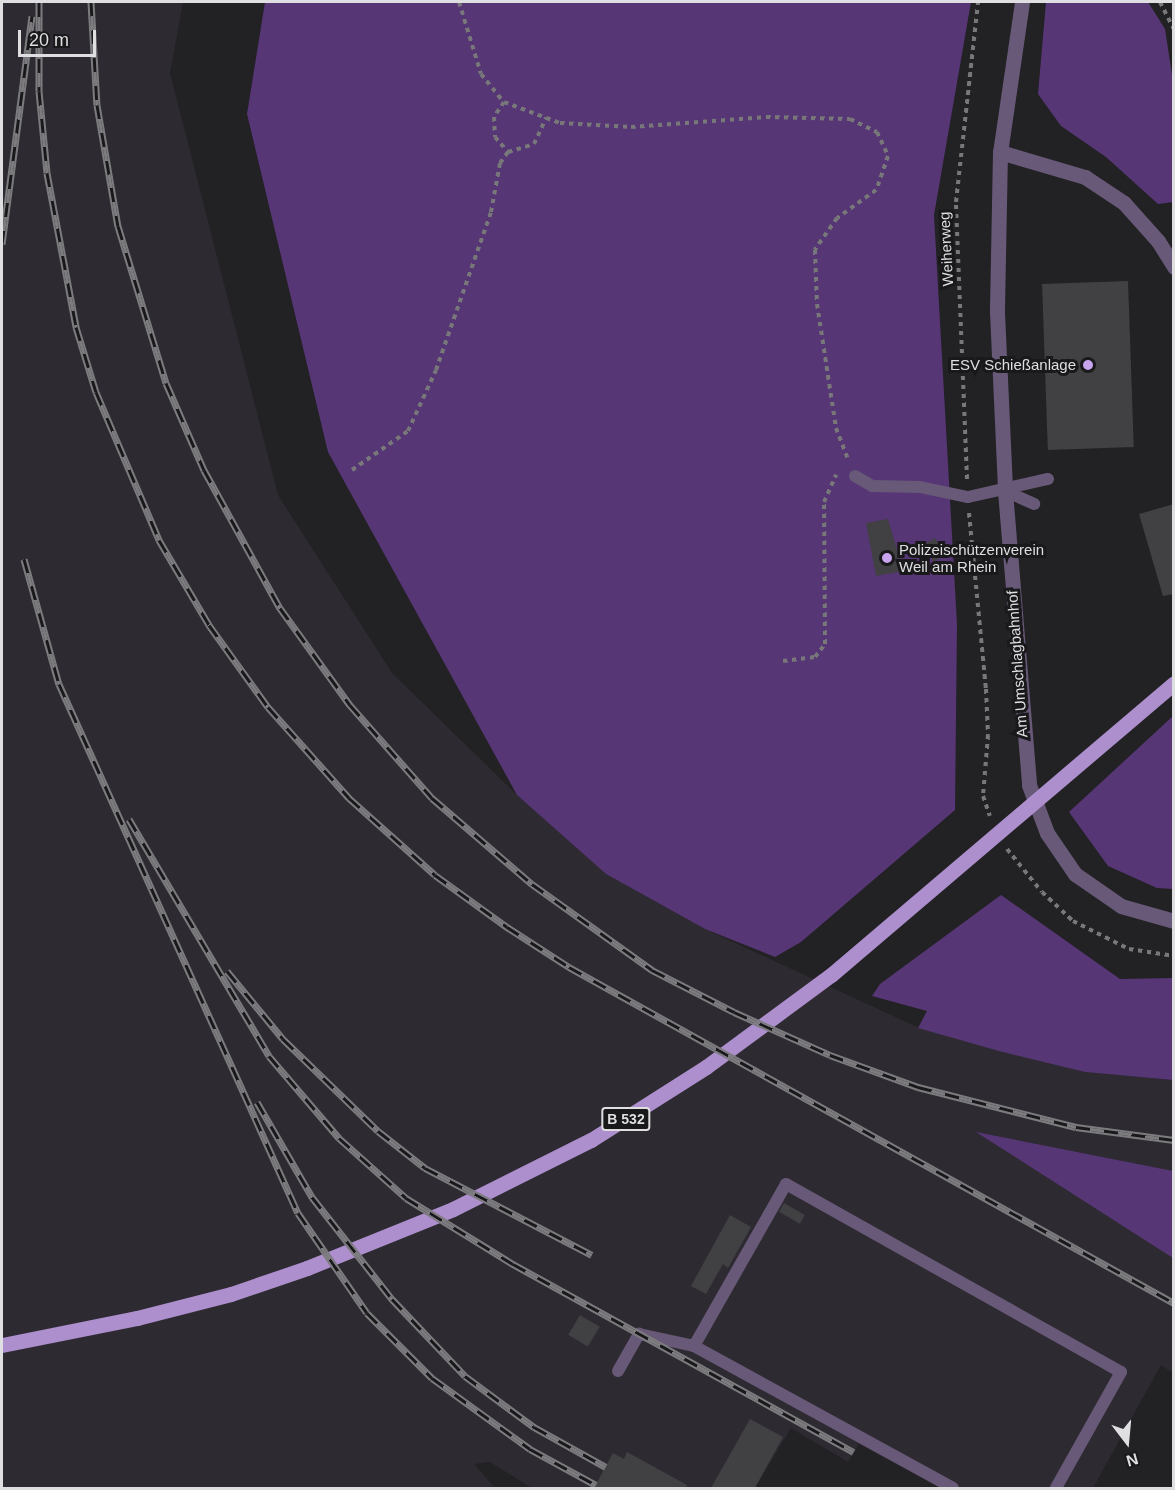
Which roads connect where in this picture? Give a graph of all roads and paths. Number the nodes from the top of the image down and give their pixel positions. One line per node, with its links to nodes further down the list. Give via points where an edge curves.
1 (459, 2): 6 (path, via 481,74)
2 (978, 2): 15 (path, Weiherweg, via 956,202)
3 (1160, 2): 5 (path)
4 (1018, 6): 9 (street, Am Umschlagbahnhof)
5 (1173, 30)
6 (504, 102): 7 (path); 8 (path, via 494,117 495,137)
7 (546, 118): 8 (path, via 534,144); 12 (path, via 560,123 631,127 766,117 850,119 877,132 888,156 876,190 837,218 816,250 817,304 836,428)
8 (508, 152): 11 (path, via 500,163 490,213 436,370 408,431)
9 (1000, 152): 10 (street, via 1084,177 1124,203 1158,241); 14 (street, Am Umschlagbahnhof, via 996,312)
10 (1173, 267)
11 (352, 470)
12 (855, 476): 15 (lane, via 872,486 920,487); 17 (path, via 837,475 831,480 824,502 825,644 815,657)
13 (1048, 479): 14 (lane)
14 (1005, 491): 15 (lane); 16 (lane); 19 (street, Am Umschlagbahnhof, via 1024,749 1035,806 1047,833 1075,874 1121,906)
15 (968, 497)
16 (1034, 504)
17 (783, 661)
18 (1173, 682): 20 (main road, B 532, via 831,975 706,1067 591,1140 453,1209 307,1269 137,1318)
19 (1173, 921)
20 (2, 1345)
21 (694, 1346): 22 (lane, via 639,1334); 23 (lane); 24 (lane, via 786,1184 1121,1372)
22 (618, 1371)
23 (953, 1488)
24 (1056, 1488)

